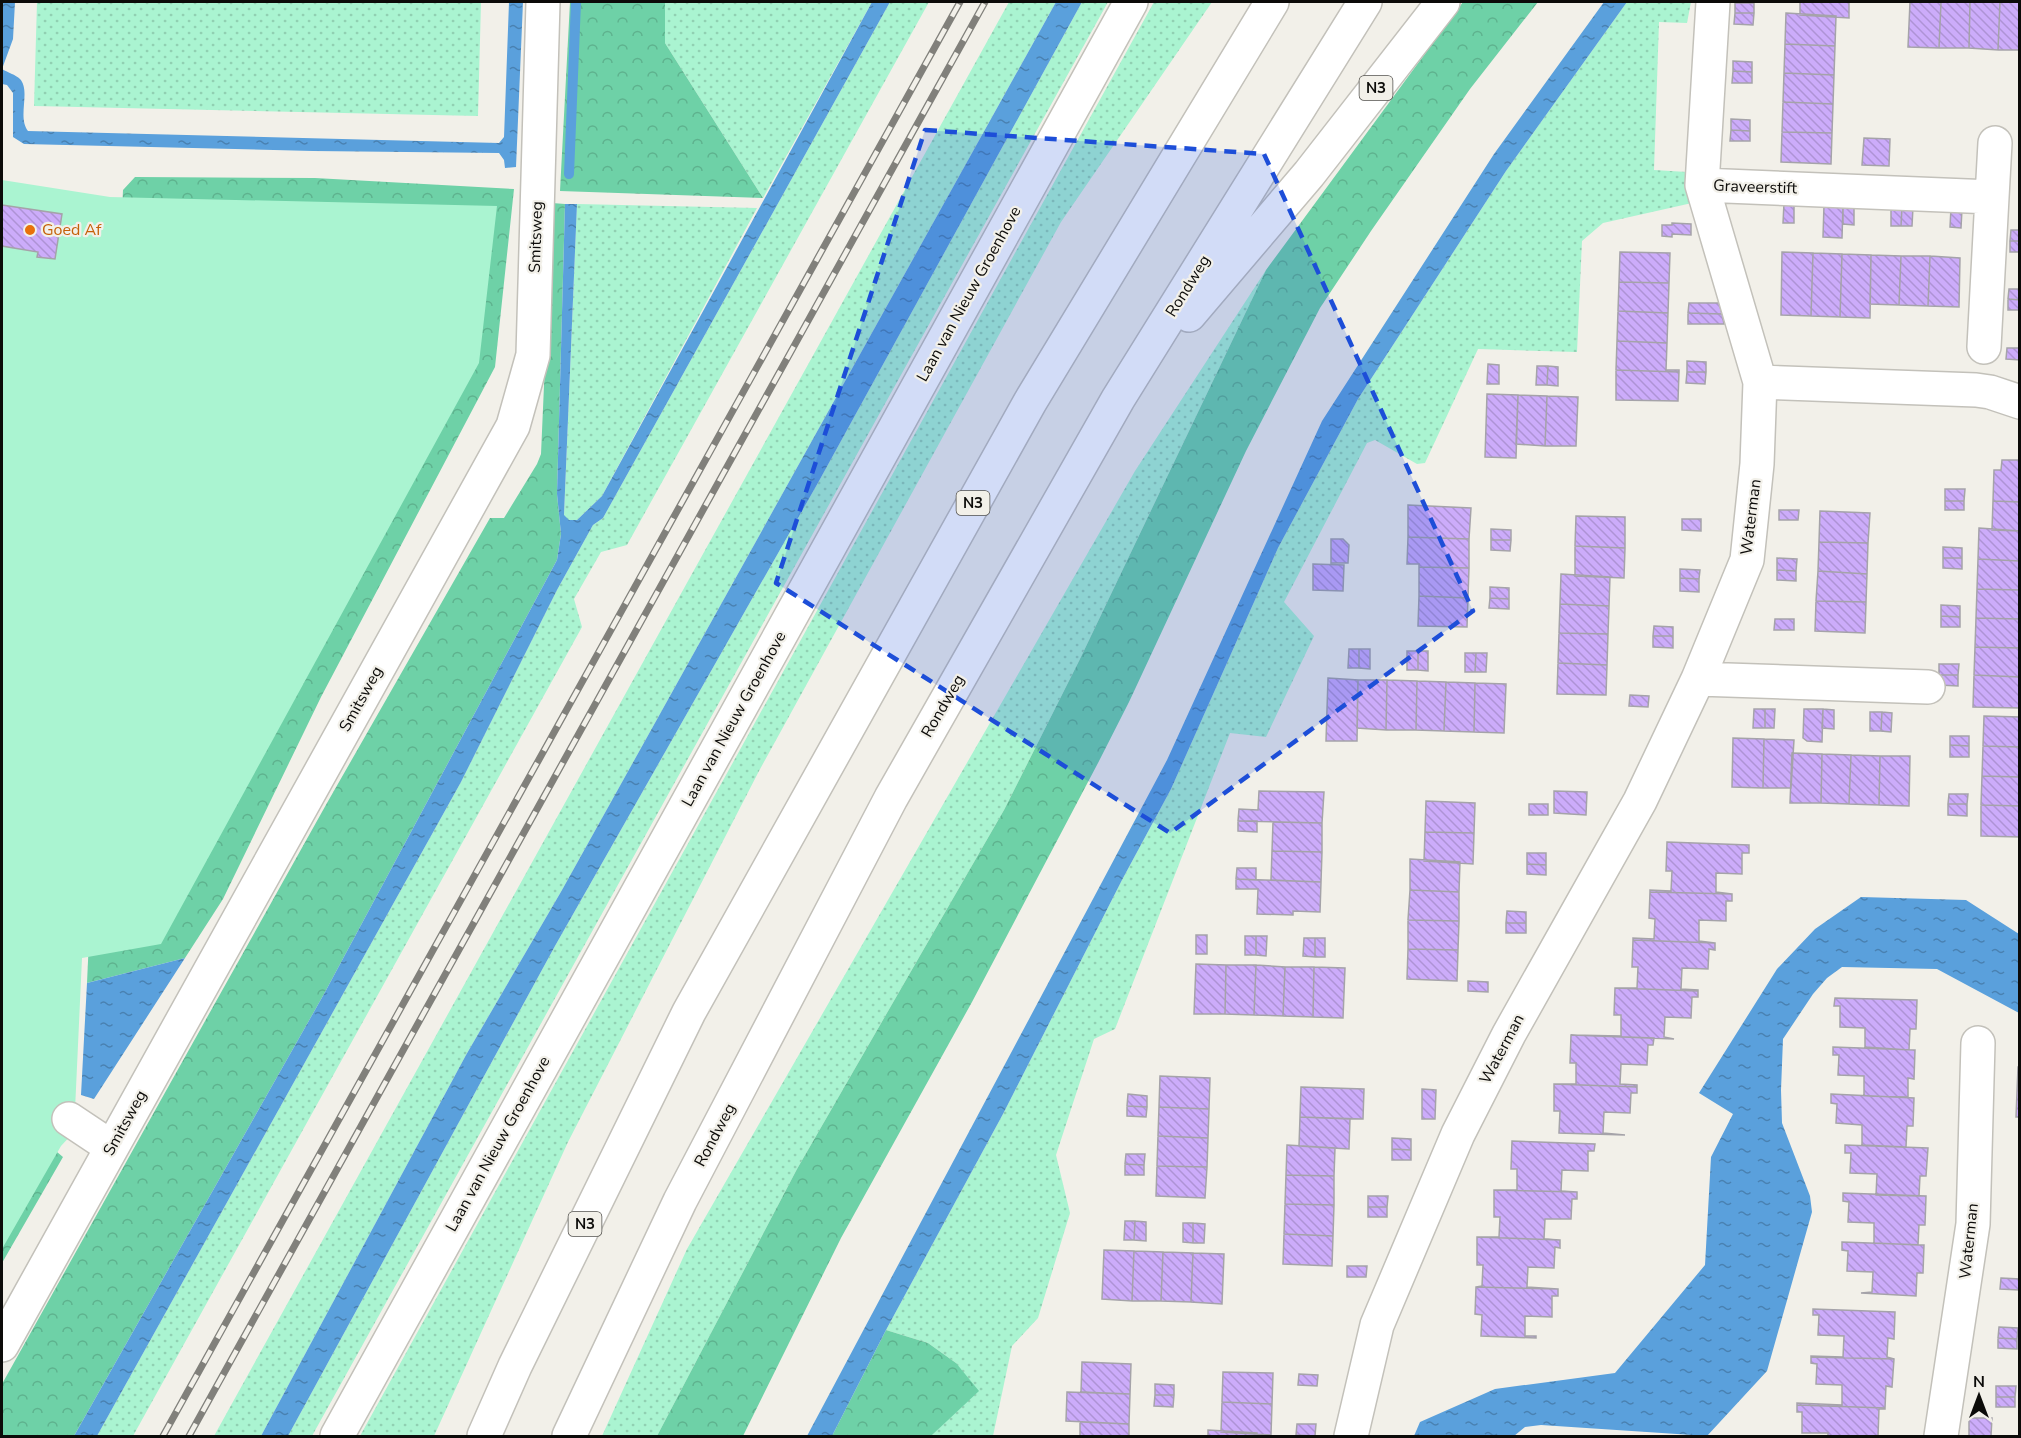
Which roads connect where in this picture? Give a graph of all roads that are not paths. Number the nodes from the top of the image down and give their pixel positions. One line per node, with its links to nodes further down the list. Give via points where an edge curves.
1 (543, 2): 18 (main road, Smitsweg, via 533,355 513,426)
2 (1131, 2): 20 (main road, Laan van Nieuw Groenhove)
3 (1272, 2): 21 (main road, N3, via 1030,402 689,1012)
4 (1365, 2): 12 (main road, Rondweg / N3)
5 (1443, 2): 12 (main road, N3, via 1309,174)
6 (1713, 2): 8 (main road, Graveerstift)
7 (1995, 143): 9 (main road)
8 (1702, 185): 9 (main road, Graveerstift); 11 (main road, Waterman)
9 (1992, 197): 10 (main road)
10 (1984, 347)
11 (1760, 382): 13 (main road, via 1976,390); 14 (main road, Waterman, via 1747,560)
12 (1118, 399): 22 (main road, Rondweg / N3, via 891,798 680,1201)
13 (2019, 402)
14 (1698, 679): 15 (main road); 23 (main road, Waterman, via 1640,801 1509,1034 1458,1134 1377,1325)
15 (1928, 687)
16 (1978, 1043): 24 (main road, Waterman, via 1973,1224)
17 (69, 1119): 18 (main road)
18 (111, 1147): 19 (main road, Smitsweg)
19 (2, 1345)
20 (337, 1437)
21 (484, 1437)
22 (569, 1437)
23 (1350, 1437)
24 (1941, 1437)

